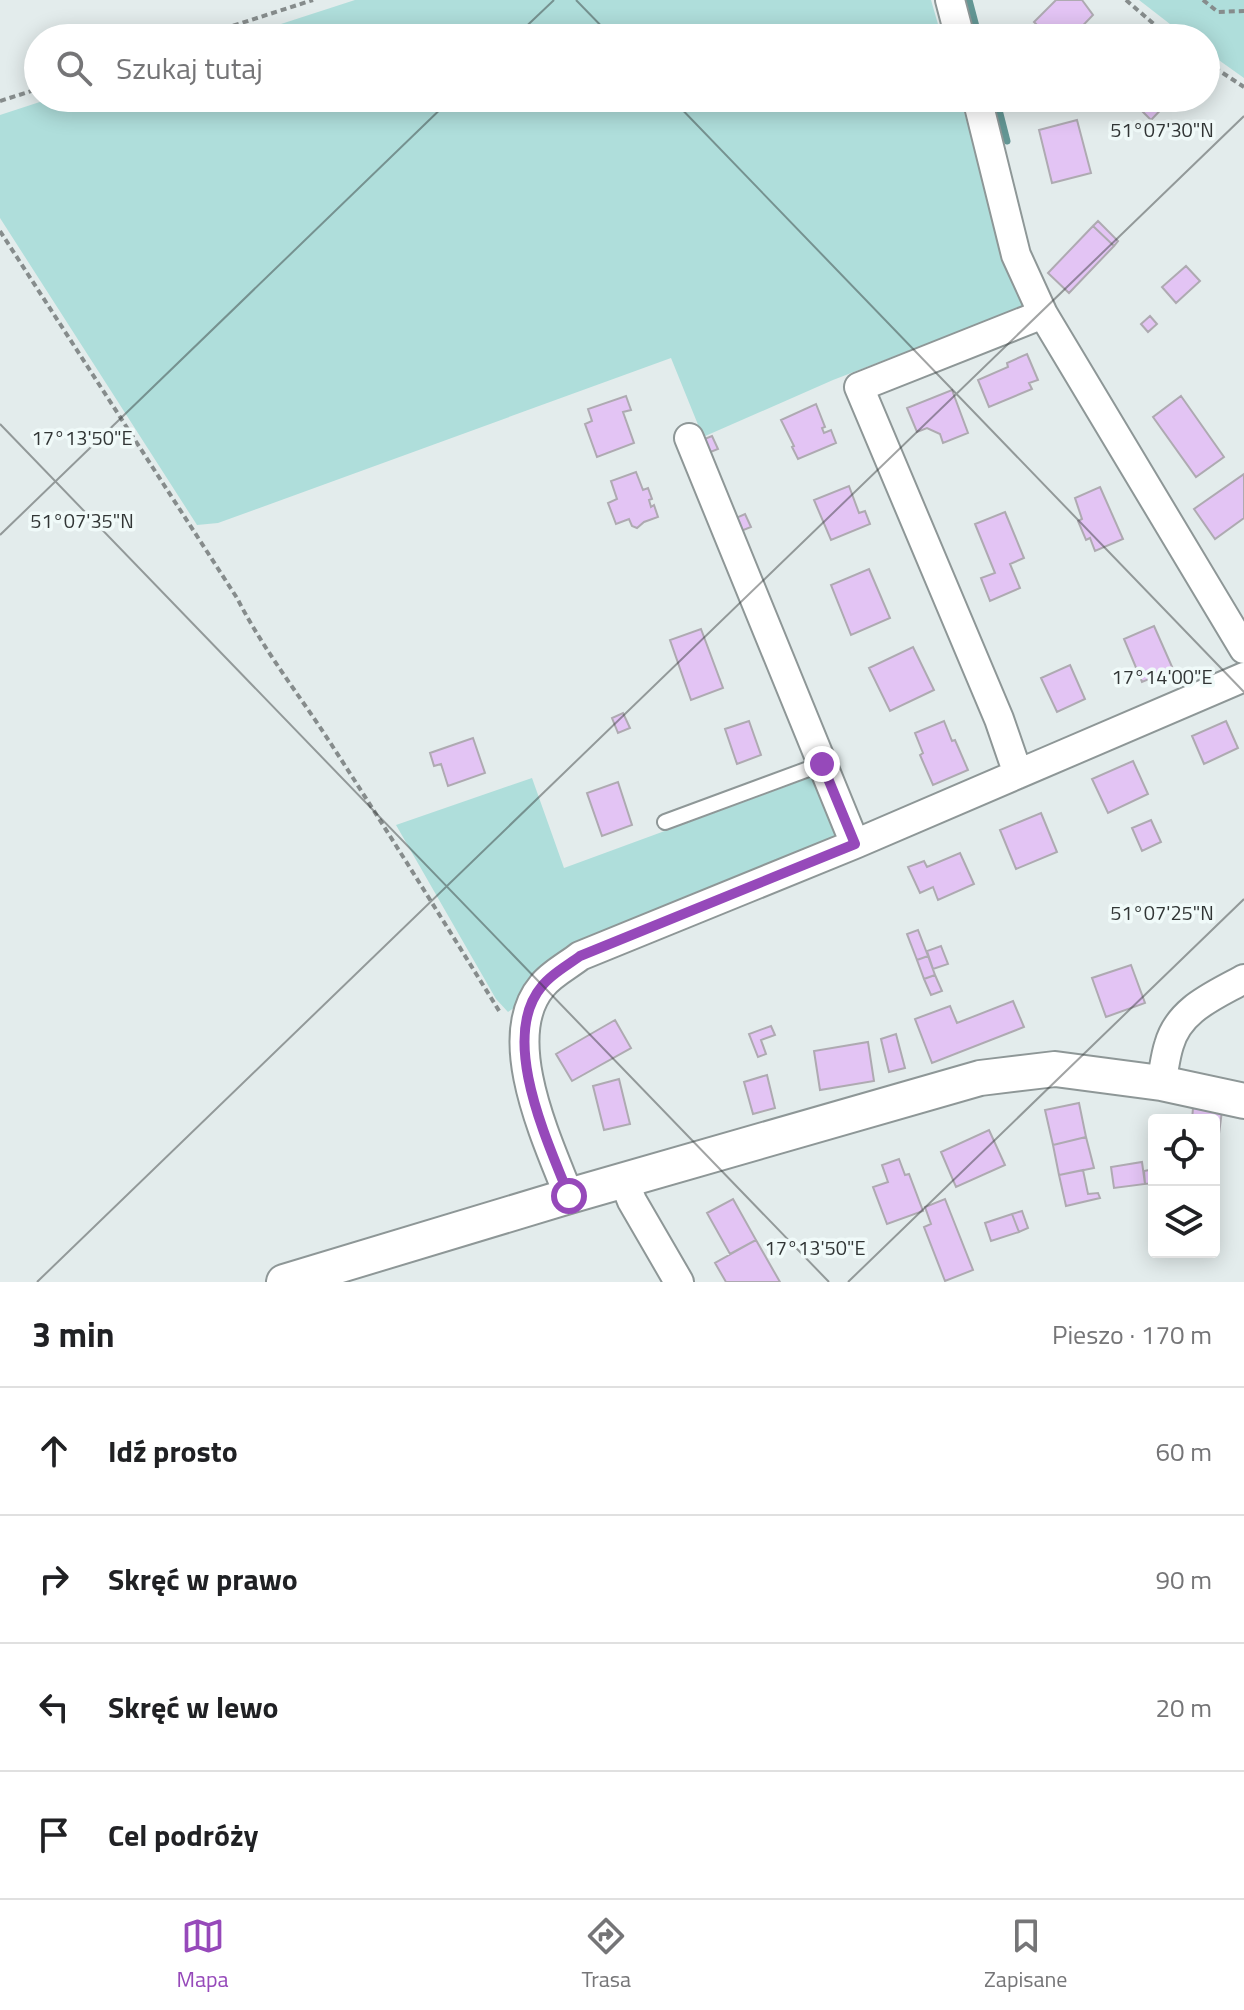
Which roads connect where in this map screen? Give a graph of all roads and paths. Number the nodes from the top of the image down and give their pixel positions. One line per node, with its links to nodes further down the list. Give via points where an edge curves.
1 (313, 0): 6 (path)
2 (950, 0): 7 (street)
3 (1126, 0): 8 (path)
4 (1203, 0): 5 (path, via 1218,12)
5 (1244, 11)
6 (238, 24)
7 (956, 24)
8 (1154, 24)
9 (1220, 71): 10 (path)
10 (1244, 87)
11 (24, 93): 12 (path)
12 (0, 101)
13 (980, 112): 15 (street, via 1016,255)
14 (0, 231): 24 (path)
15 (1043, 314): 17 (street); 20 (street, via 859,387)
16 (689, 438): 19 (street)
17 (1244, 649)
18 (1244, 677): 20 (street)
19 (822, 764): 21 (lane); 22 (street)
20 (1018, 774): 22 (street)
21 (665, 822)
22 (855, 844): 28 (street, via 580,956 542,986 523,1029 525,1054 536,1109)
23 (1244, 979): 25 (street, via 1190,1009 1169,1044)
24 (501, 1015)
25 (1161, 1083): 26 (street); 27 (street, via 1055,1069 980,1078)
26 (1244, 1101)
27 (624, 1181): 28 (street); 30 (street)
28 (569, 1196): 29 (street)
29 (284, 1282)
30 (679, 1282)

